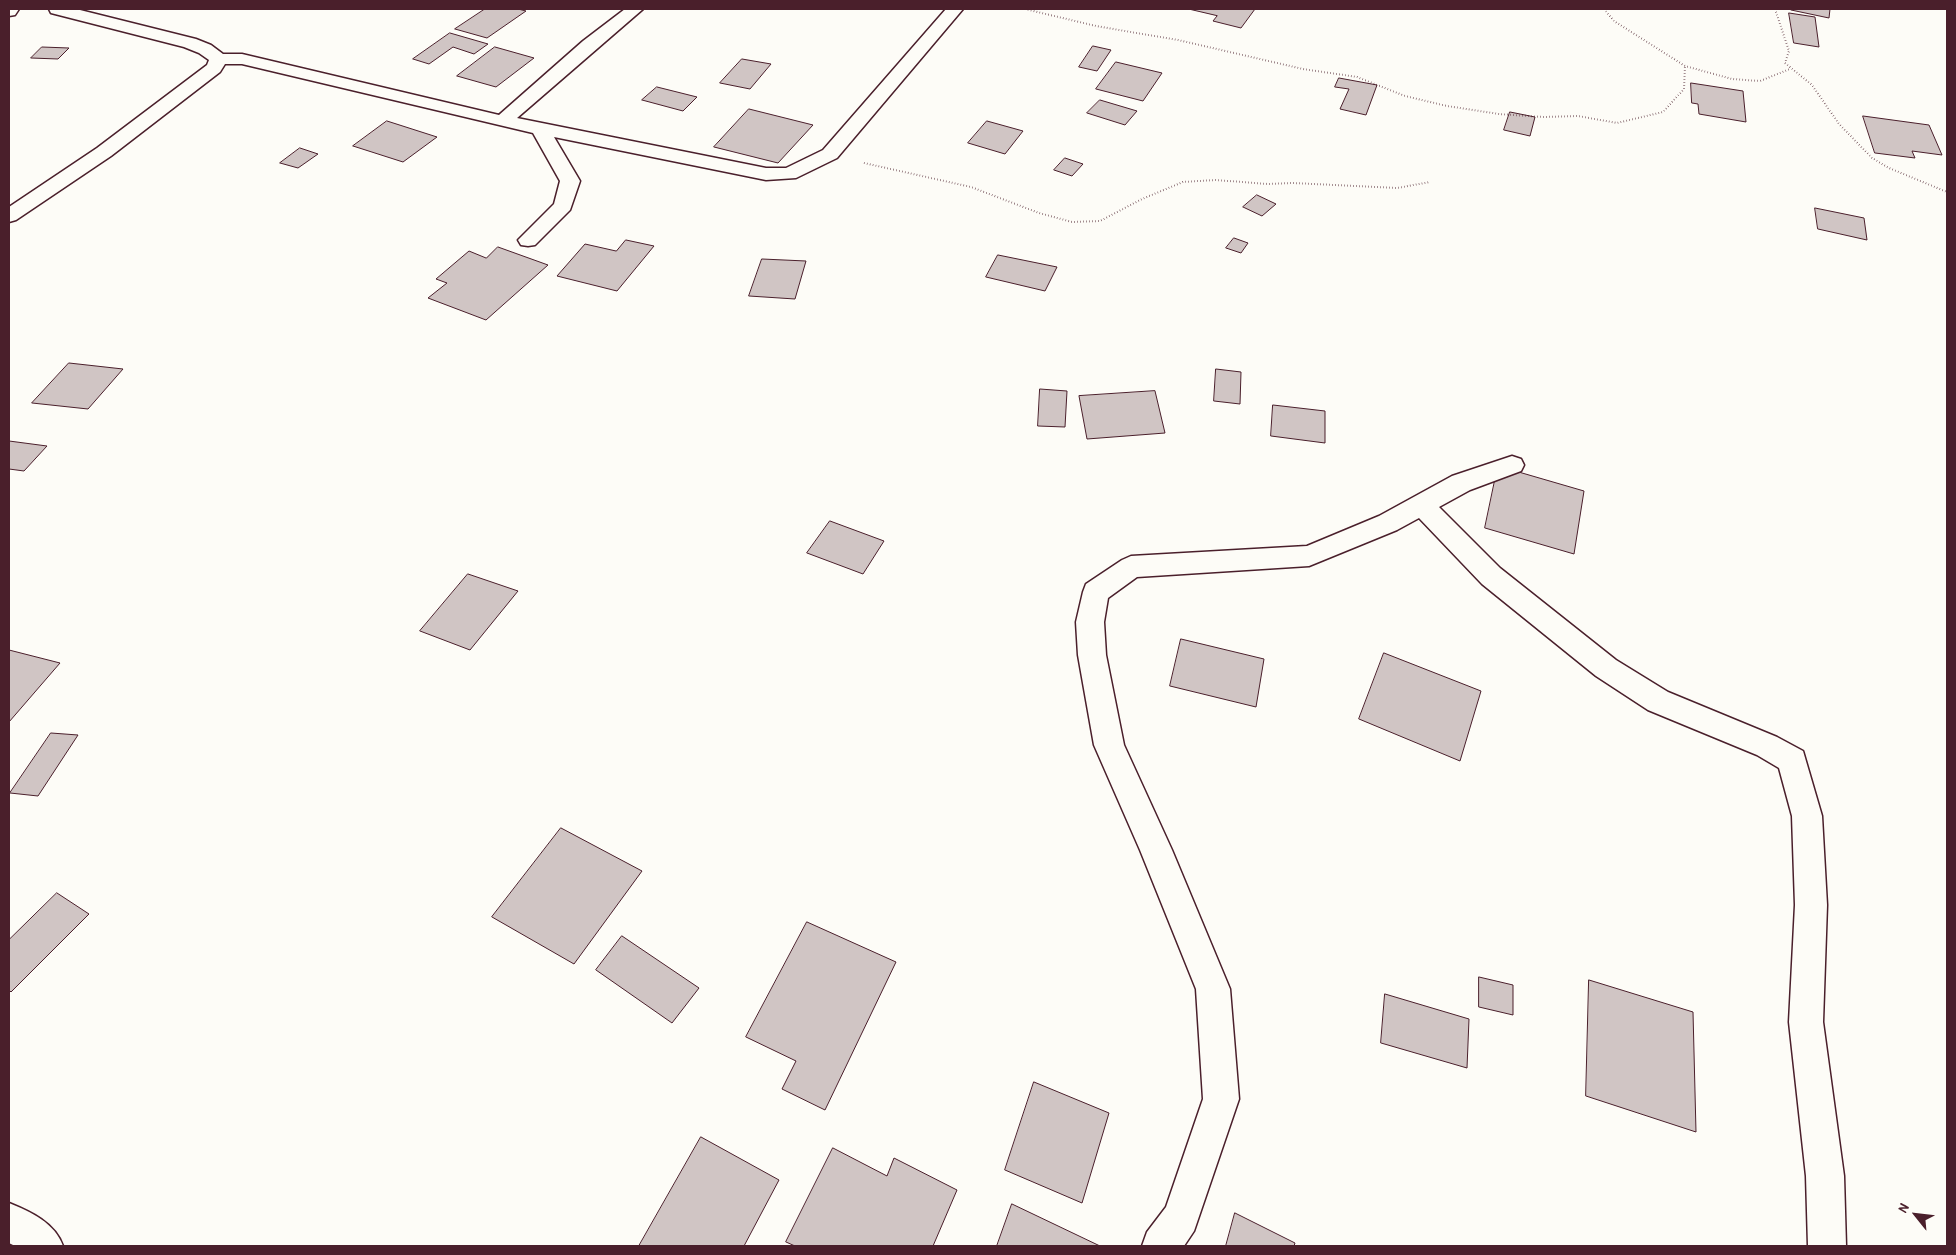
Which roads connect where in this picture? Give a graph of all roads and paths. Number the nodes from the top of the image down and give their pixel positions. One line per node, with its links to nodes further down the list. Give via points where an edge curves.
1 (57, 9): 8 (street, via 190,43 205,48)
2 (636, 9): 12 (street, via 589,45)
3 (955, 9): 14 (street)
4 (1025, 9): 10 (path, via 1294,67 1357,77 1405,96 1498,114 1578,116 1617,123 1663,112 1684,89)
5 (1604, 9): 10 (path, via 1614,21)
6 (1775, 9): 11 (path, via 1789,52 1785,63)
7 (1947, 45): 9 (path)
8 (219, 59): 12 (street, via 242,59); 17 (street, via 214,68 104,152)
9 (1947, 61)
10 (1685, 66): 11 (path, via 1732,79 1760,81)
11 (1790, 69): 16 (path, via 1812,84 1839,124 1872,158)
12 (503, 122): 13 (street)
13 (540, 129): 14 (street, via 766,174 789,174); 18 (street, via 570,181 563,206)
14 (830, 154): 15 (path, via 971,187 1072,222 1100,221 1183,182 1216,180 1397,188)
15 (1430, 182)
16 (1947, 192)
17 (9, 216)
18 (528, 240)
19 (1512, 465): 20 (street, via 1461,484)
20 (1422, 504): 21 (street, via 1388,523 1309,556 1131,567 1096,592 1090,622 1092,647 1109,745 1213,989 1221,1099 1181,1218); 22 (street, via 1491,576 1606,668 1658,701 1767,746 1792,760 1807,816 1811,905 1806,1022 1825,1176)
21 (1161, 1246)
22 (1826, 1246)

